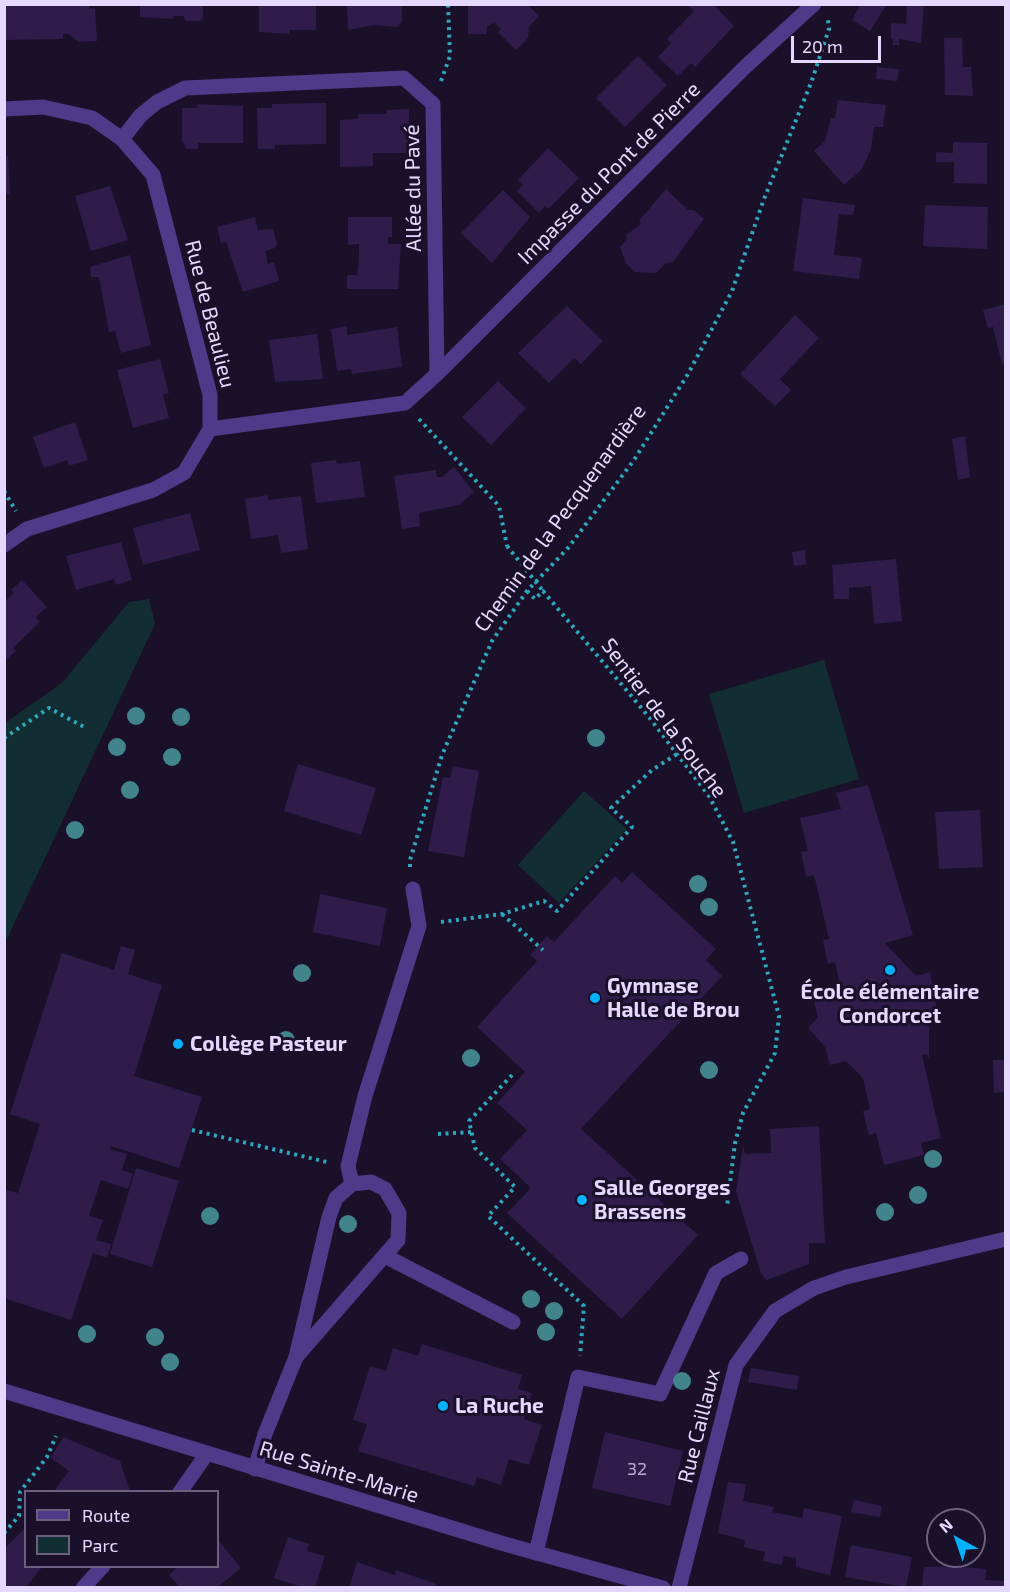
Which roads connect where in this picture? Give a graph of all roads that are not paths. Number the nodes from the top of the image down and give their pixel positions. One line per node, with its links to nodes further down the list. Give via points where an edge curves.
1 (814, 4): 4 (street, Impasse du Pont de Pierre, via 744,68)
2 (4, 109): 3 (street, Rue de Beaulieu, via 43,107 93,118)
3 (122, 139): 4 (street, Allée du Pavé, via 157,102 171,92 193,87 405,78 433,104); 5 (street, Rue de Beaulieu, via 153,175 210,395)
4 (437, 374): 5 (street, via 405,403)
5 (210, 429): 6 (street, via 184,473 153,490 27,529)
6 (4, 545)
7 (413, 889): 8 (street, via 419,926 365,1096 348,1166)
8 (352, 1184): 10 (street, via 371,1182 385,1190 399,1214 398,1240); 13 (street, via 336,1198 329,1217)
9 (1005, 1239): 22 (street, Rue Caillaux, via 846,1277 814,1288 775,1311 736,1365)
10 (385, 1256): 12 (street); 13 (street)
11 (741, 1259): 18 (street, via 716,1273 660,1394 578,1377)
12 (513, 1322)
13 (296, 1357): 16 (street)
14 (4, 1391): 15 (street, Rue Sainte-Marie)
15 (207, 1455): 16 (street, Rue Sainte-Marie); 17 (street)
16 (255, 1469): 18 (street, Rue Sainte-Marie)
17 (181, 1490)
18 (536, 1553): 21 (street, Rue Sainte-Marie)
19 (101, 1568): 20 (street)
20 (83, 1587)
21 (663, 1587)
22 (679, 1587)

